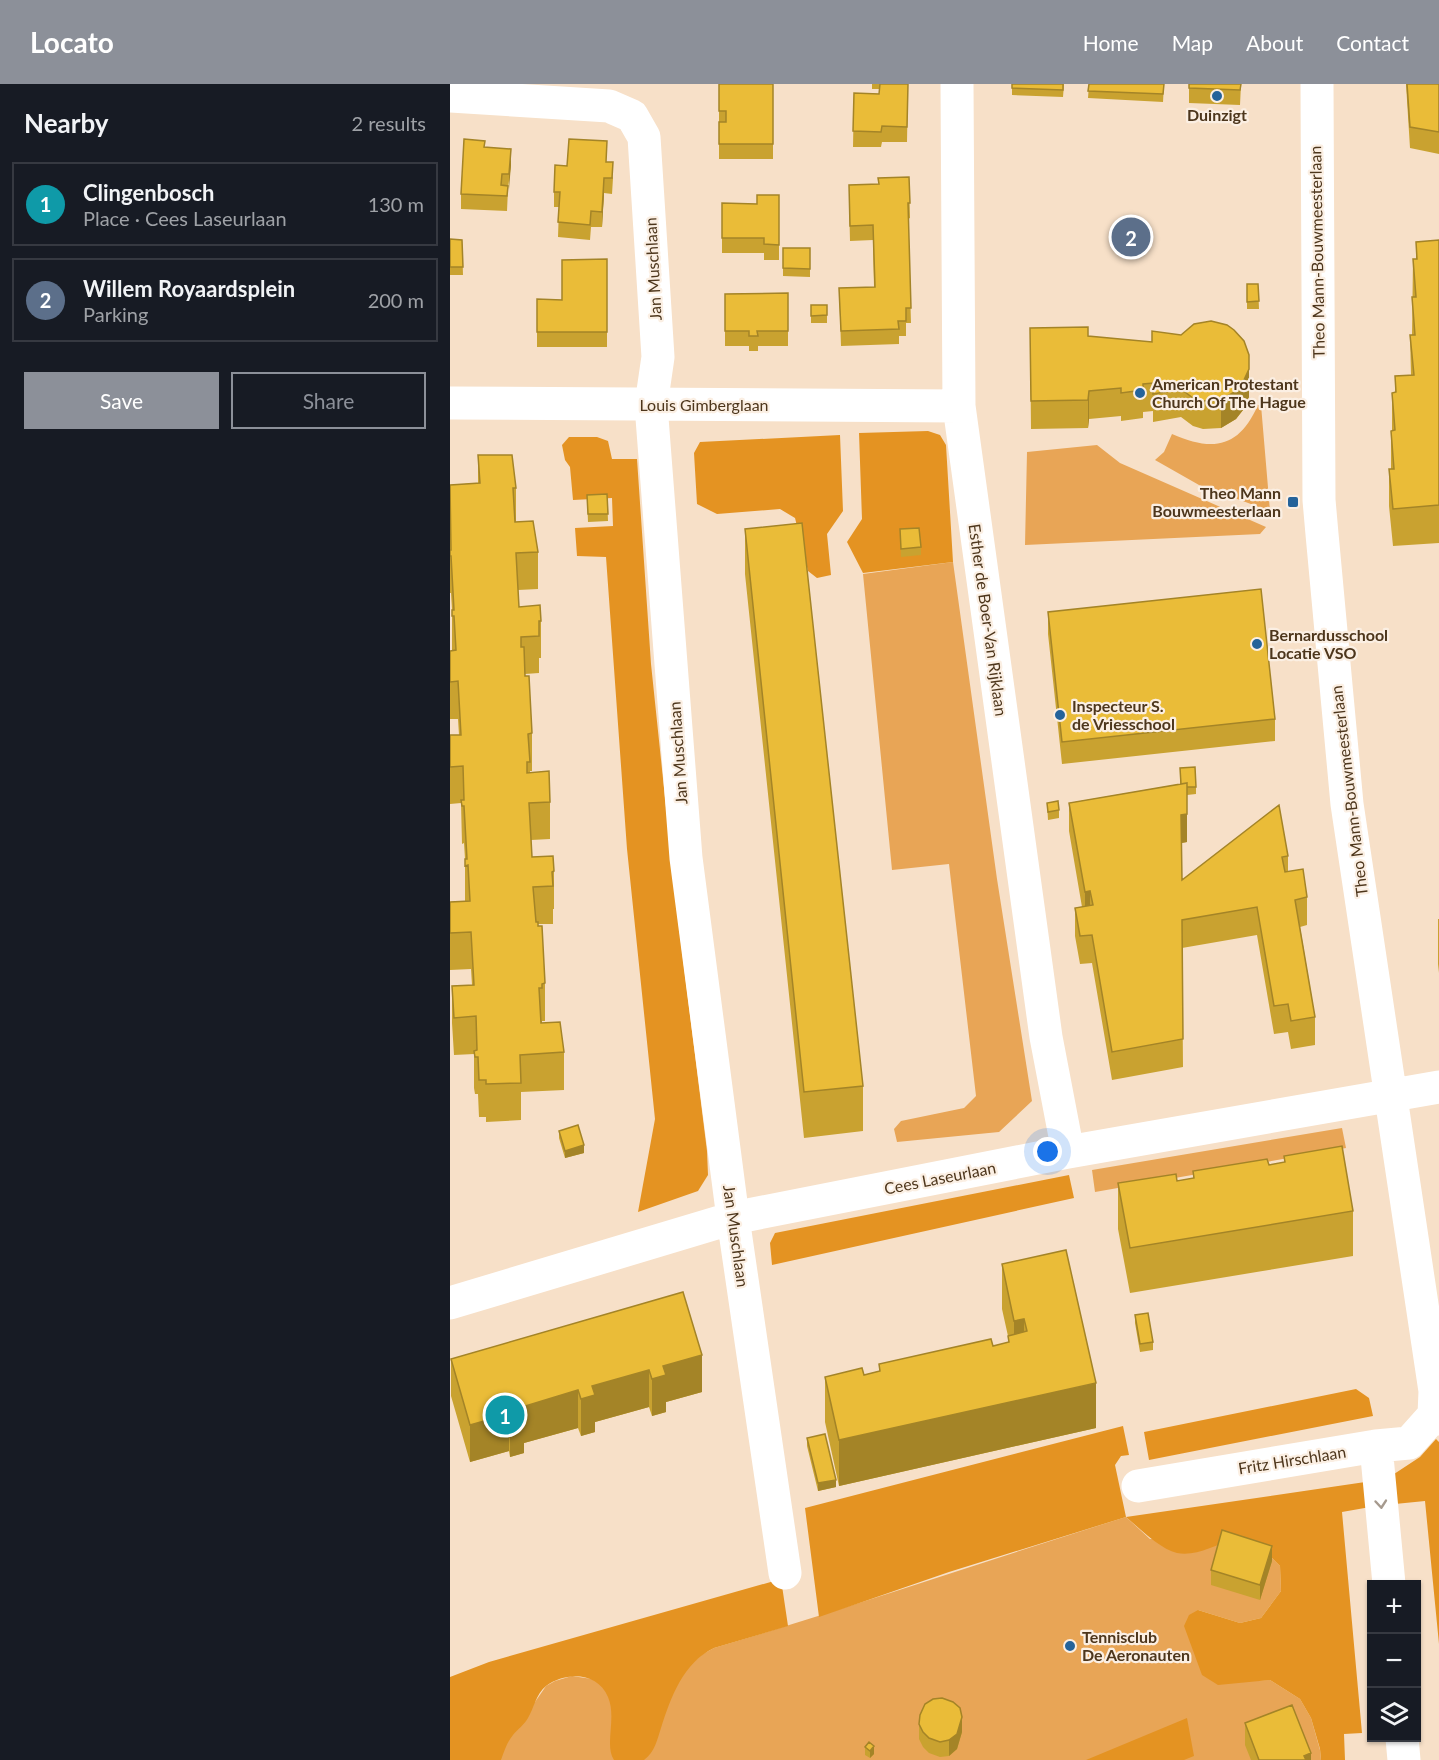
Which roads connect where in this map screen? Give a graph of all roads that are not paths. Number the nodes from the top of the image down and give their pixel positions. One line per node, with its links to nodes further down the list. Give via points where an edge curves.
1 (957, 84): 6 (street, Esther de Boer-Van Rijklaan)
2 (1317, 84): 8 (street, Theo Mann-Bouwmeesterlaan, via 1319,500 1347,804)
3 (450, 96): 5 (street, Jan Muschlaan, via 609,106 632,116 644,137 648,170 658,357)
4 (450, 403): 5 (street, Louis Gimberglaan)
5 (651, 405): 6 (street, Louis Gimberglaan); 10 (street, Jan Muschlaan, via 686,858)
6 (959, 406): 9 (street, Esther de Boer-Van Rijklaan, via 1046,1037)
7 (1439, 1087): 8 (street, Cees Laseurlaan)
8 (1390, 1095): 9 (street, Cees Laseurlaan); 12 (street, Theo Mann-Bouwmeesterlaan)
9 (1068, 1152): 10 (street, Cees Laseurlaan)
10 (733, 1218): 11 (street, Cees Laseurlaan); 15 (street, Jan Muschlaan)
11 (450, 1303)
12 (1437, 1417): 13 (street, Fritz Hirschlaan, via 1409,1443)
13 (1376, 1446): 14 (street, Fritz Hirschlaan); 16 (street, one-way to 16)
14 (1138, 1486)
15 (785, 1573)
16 (1389, 1580)
17 (1402, 1742): 18 (street)
18 (1404, 1760)

